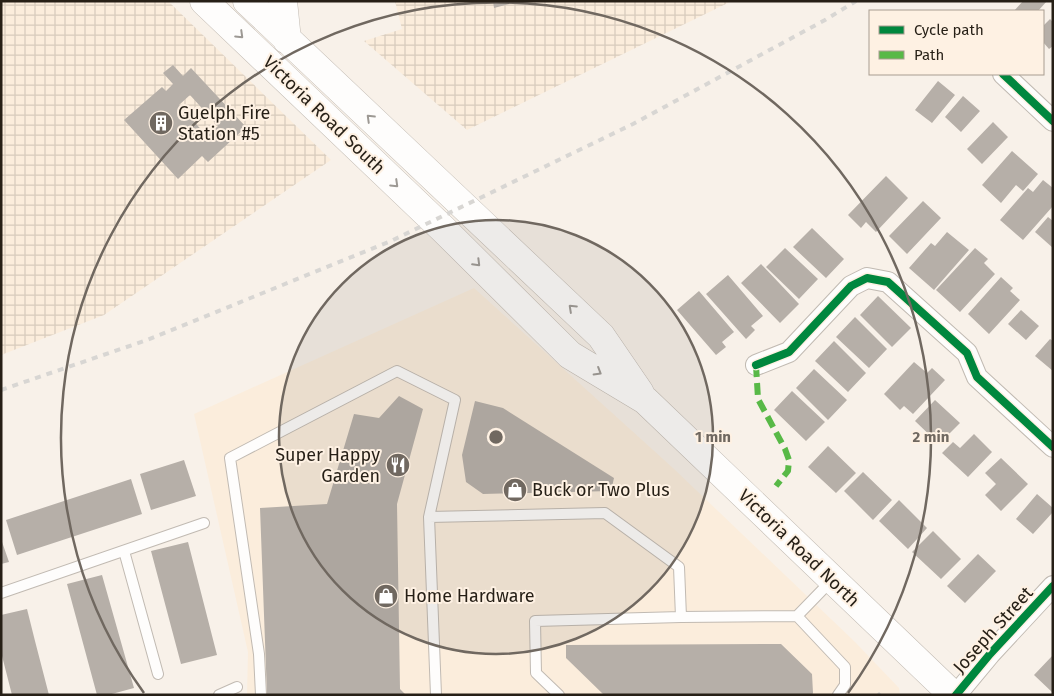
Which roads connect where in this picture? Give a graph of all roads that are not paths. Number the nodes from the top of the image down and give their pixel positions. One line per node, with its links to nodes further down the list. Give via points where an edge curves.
1 (204, 1): 8 (main road, Victoria Road South, one-way to 8)
2 (247, 1): 4 (main road, Victoria Road South)
3 (283, 1): 4 (main road)
4 (287, 40): 7 (main road, Victoria Road South, one-way to 4)
5 (1004, 75): 6 (street)
6 (1053, 121)
7 (472, 214): 10 (main road, Victoria Road North, one-way to 7, via 601,336)
8 (443, 229): 10 (main road, Victoria Road North, one-way to 10, via 570,355)
9 (756, 365): 11 (street, via 789,352 851,286 867,278 888,282 967,353 976,378)
10 (645, 400): 15 (main road, Victoria Road North)
11 (1053, 447)
12 (429, 517): 19 (lane, via 605,514 679,567); 23 (lane, via 455,400 397,371 230,458 259,654); 24 (lane)
13 (204, 523): 14 (lane)
14 (124, 550): 17 (lane); 20 (lane)
15 (832, 579): 18 (lane); 27 (main road, Victoria Road North)
16 (1053, 586): 27 (street, Joseph Street)
17 (1, 593)
18 (797, 616): 19 (lane); 26 (lane, via 845,668 845,685)
19 (681, 618): 25 (lane, via 535,621 536,673)
20 (158, 674)
21 (237, 687): 22 (lane)
22 (219, 695)
23 (260, 695)
24 (436, 695)
25 (559, 695)
26 (838, 695)
27 (954, 695)

